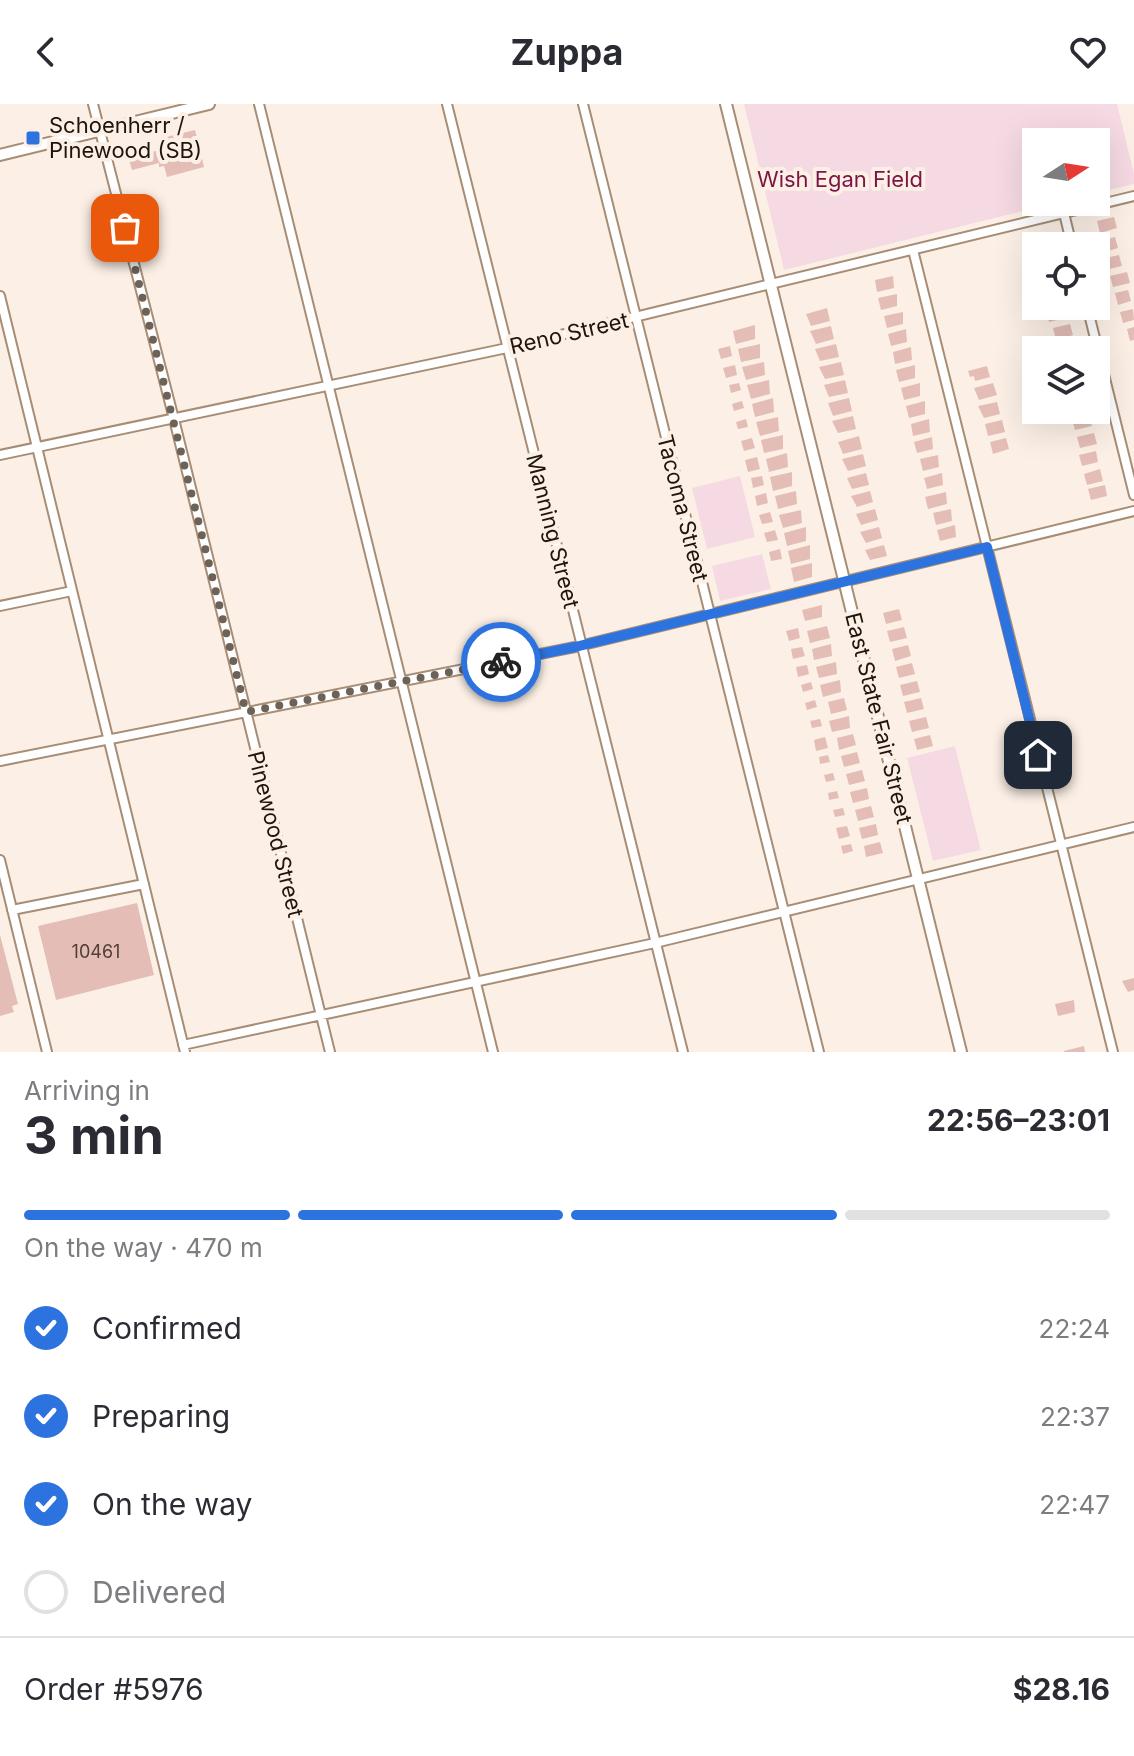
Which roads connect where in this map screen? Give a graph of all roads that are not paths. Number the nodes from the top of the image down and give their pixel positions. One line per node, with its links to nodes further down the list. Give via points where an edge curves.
1 (93, 104): 7 (street, Pinewood Street)
2 (209, 104): 7 (street)
3 (259, 104): 18 (street)
4 (447, 104): 17 (street, Manning Street)
5 (583, 104): 15 (street, Tacoma Street)
6 (726, 104): 13 (street, East State Fair Street)
7 (100, 131): 8 (street); 19 (street, Pinewood Street)
8 (0, 155)
9 (1134, 196): 10 (street, Reno Street)
10 (1110, 202)
11 (1052, 216): 12 (street, Reno Street)
12 (913, 250): 13 (street, Reno Street); 24 (street)
13 (770, 285): 15 (street, Reno Street); 25 (street, East State Fair Street)
14 (0, 296): 20 (street)
15 (635, 317): 17 (street, Reno Street); 28 (street, Tacoma Street)
16 (1090, 320): 22 (street)
17 (507, 348): 18 (street, Reno Street); 29 (street, Manning Street)
18 (329, 386): 19 (street, Reno Street); 30 (street)
19 (174, 419): 20 (street, Reno Street); 31 (street, Pinewood Street)
20 (37, 448): 21 (street, Reno Street); 26 (street)
21 (0, 455)
22 (1134, 495)
23 (1134, 511): 24 (street)
24 (987, 547): 25 (street); 35 (street)
25 (845, 582): 28 (street); 37 (street, East State Fair Street)
26 (72, 591): 27 (street); 32 (street)
27 (0, 606)
28 (709, 615): 29 (street); 40 (street, Tacoma Street)
29 (581, 646): 30 (street); 41 (street, Manning Street)
30 (401, 682): 31 (street); 42 (street)
31 (246, 712): 32 (street); 43 (street, Pinewood Street)
32 (109, 740): 33 (street); 38 (street)
33 (0, 761)
34 (1134, 827): 35 (street)
35 (1061, 845): 37 (street); 51 (street)
36 (0, 860): 39 (street)
37 (918, 879): 40 (street); 50 (street, East State Fair Street)
38 (144, 884): 39 (street); 44 (street)
39 (12, 910): 45 (street)
40 (785, 913): 41 (street); 49 (street, Tacoma Street)
41 (655, 943): 42 (street); 48 (street, Manning Street)
42 (476, 983): 43 (street); 47 (street)
43 (321, 1017): 44 (street); 46 (street, Pinewood Street)
44 (184, 1049)
45 (47, 1052)
46 (330, 1052)
47 (493, 1052)
48 (683, 1052)
49 (819, 1052)
50 (961, 1052)
51 (1113, 1052)

